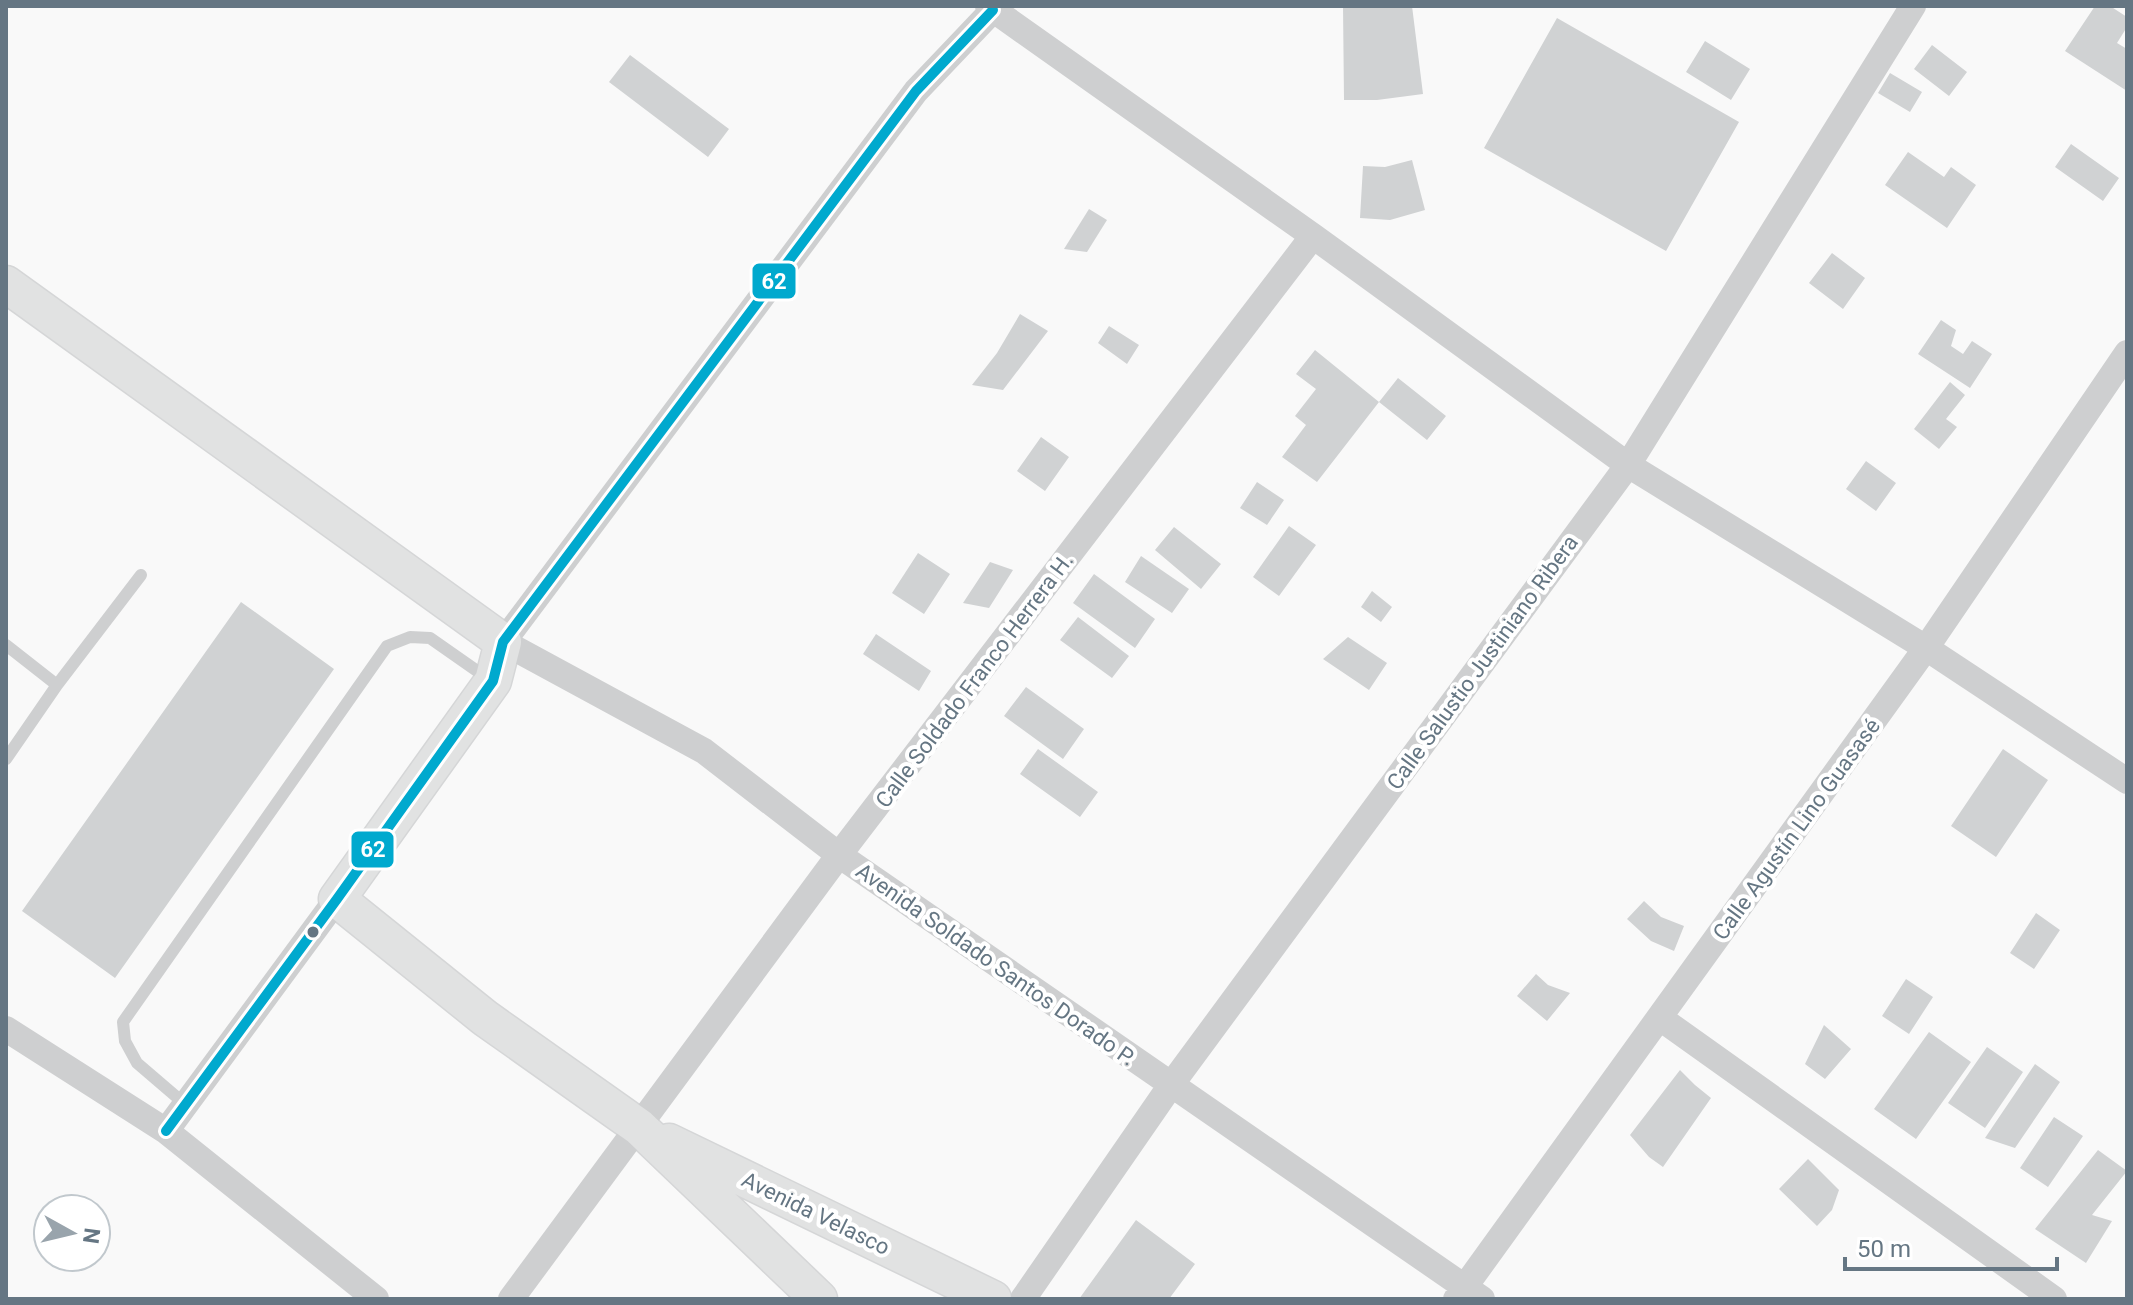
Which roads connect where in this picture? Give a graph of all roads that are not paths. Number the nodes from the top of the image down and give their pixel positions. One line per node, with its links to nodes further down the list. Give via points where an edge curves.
1 (1913, 6): 6 (street, Calle Salustio Justiniano Ribera)
2 (990, 8): 3 (street); 8 (street, via 916,91)
3 (1313, 236): 6 (street); 15 (street, Calle Soldado Franco Herrera H.)
4 (6, 284): 8 (street)
5 (2127, 353): 10 (street, Calle Agustín Lino Guasasé)
6 (1628, 465): 10 (street); 19 (street, Calle Salustio Justiniano Ribera)
7 (141, 575): 12 (lane)
8 (503, 642): 11 (street); 15 (street, Avenida Soldado Santos Dorado P., via 704,751)
9 (6, 645): 12 (lane)
10 (1926, 648): 14 (street); 17 (street, Calle Agustín Lino Guasasé)
11 (493, 681): 16 (street); 20 (lane, via 430,638 410,637 387,646 123,1022 125,1041 137,1063)
12 (57, 685): 13 (lane)
13 (6, 759)
14 (2127, 781)
15 (839, 855): 19 (street, Avenida Soldado Santos Dorado P.); 21 (street, Calle Soldado Franco Herrera H.)
16 (337, 899): 20 (street); 21 (street, Avenida Velasco, via 485,1018)
17 (1660, 1018): 23 (street, Calle Agustín Lino Guasasé); 29 (street)
18 (6, 1029): 22 (street)
19 (1171, 1085): 23 (street, Avenida Soldado Santos Dorado P.); 28 (street, Calle Salustio Justiniano Ribera)
20 (186, 1105): 22 (street)
21 (639, 1127): 25 (street, Calle Soldado Franco Herrera H.); 26 (street, Avenida Velasco); 27 (street, Avenida Velasco)
22 (166, 1131): 24 (street)
23 (1468, 1295)
24 (376, 1299)
25 (511, 1299)
26 (819, 1299)
27 (993, 1299)
28 (1023, 1299)
29 (2054, 1299)

